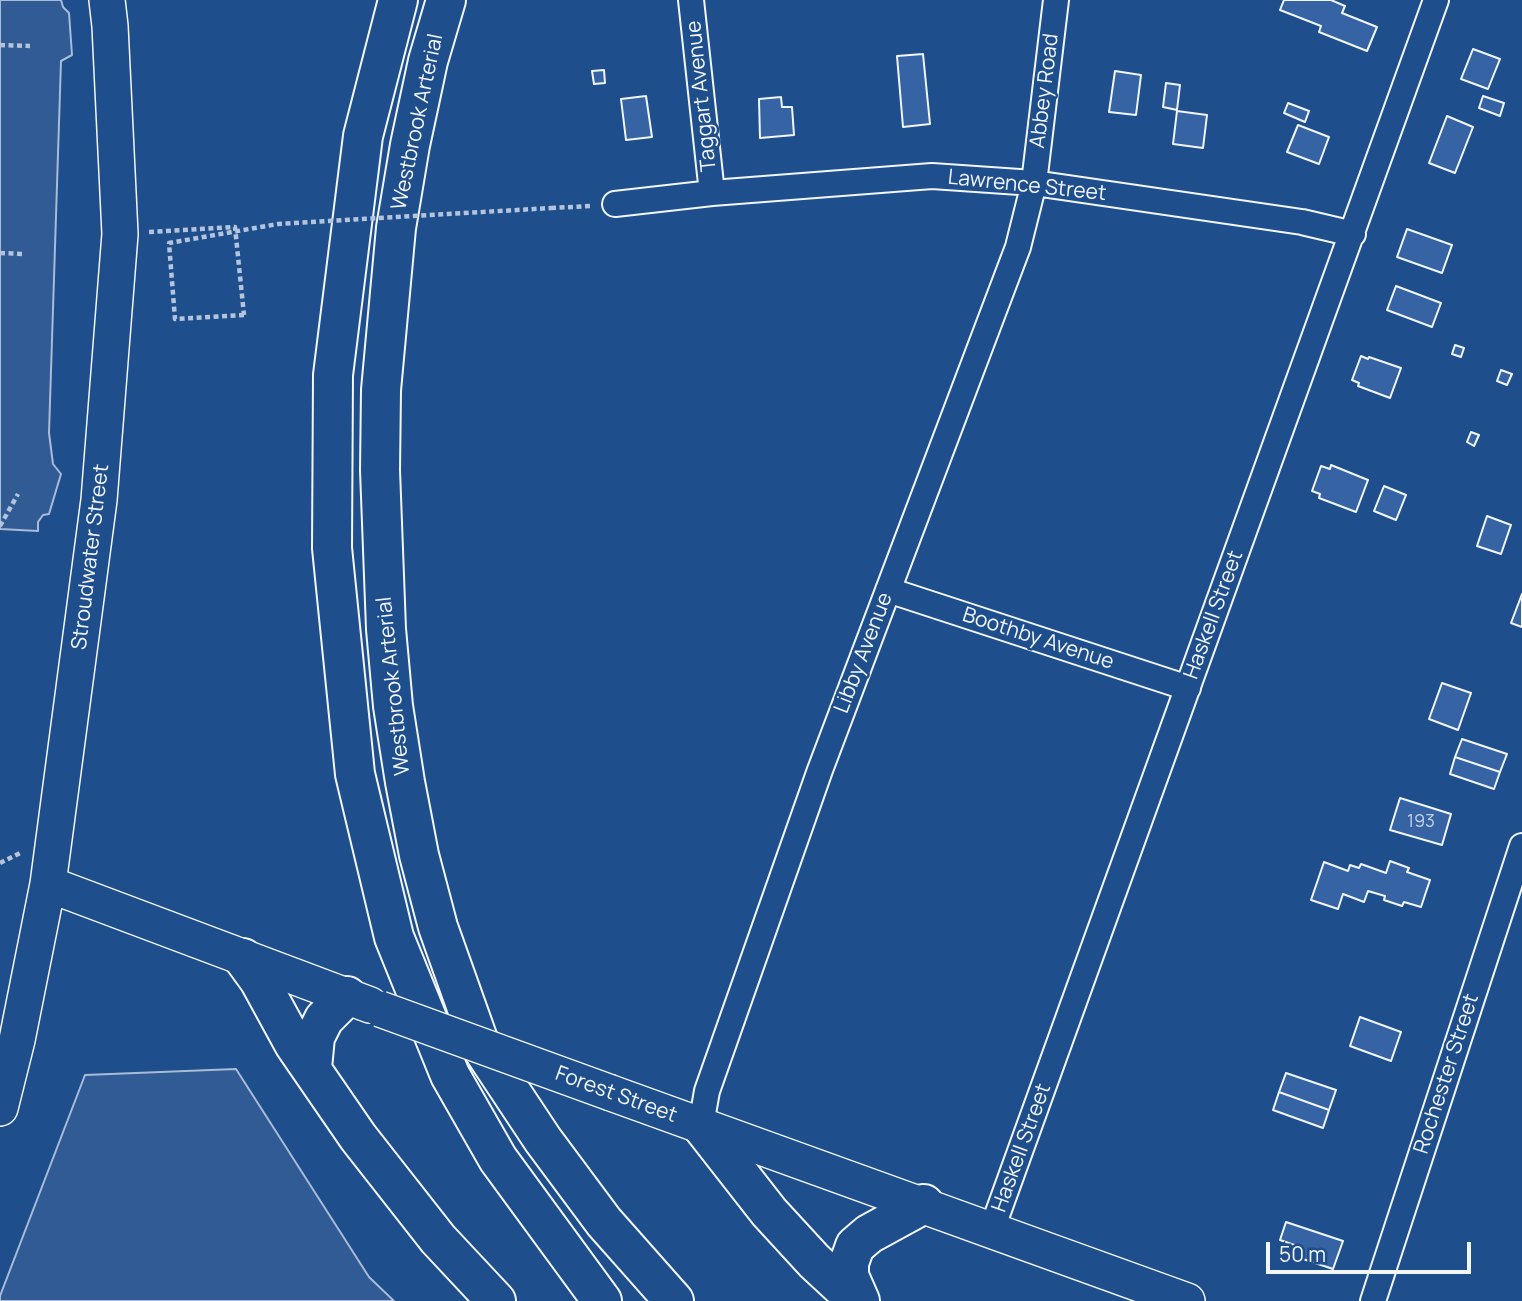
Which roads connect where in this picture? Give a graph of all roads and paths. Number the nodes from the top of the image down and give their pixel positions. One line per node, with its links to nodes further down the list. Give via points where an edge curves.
1 (107, 0): 12 (street, Stroudwater Street)
2 (398, 0): 30 (highway, via 363,135 333,375 332,548 355,774 394,937 450,1075 498,1159)
3 (446, 0): 31 (highway, Westbrook Arterial, via 428,61 396,228 382,390 384,603 405,782 438,927 480,1045 604,1222)
4 (691, 0): 10 (street, Taggart Avenue)
5 (1056, 0): 9 (street, Abbey Road)
6 (1436, 0): 13 (street, Haskell Street)
7 (0, 45): 8 (path)
8 (30, 46)
9 (1034, 183): 10 (street, Lawrence Street, via 932,176); 13 (street, Lawrence Street, via 1301,222); 18 (street, Libby Avenue, via 1018,247)
10 (712, 193): 11 (street, Lawrence Street)
11 (615, 204): 12 (path, bridge, via 278,224 169,243 175,318 244,314 235,227)
12 (120, 234): 21 (street, Stroudwater Street, via 99,500)
13 (1353, 234): 19 (street, Haskell Street)
14 (0, 253): 15 (path)
15 (24, 254)
16 (18, 494): 17 (path)
17 (0, 526)
18 (888, 590): 19 (street, Boothby Avenue); 26 (street, Libby Avenue, via 707,1091)
19 (1188, 688): 28 (street, Haskell Street)
20 (1522, 846): 34 (street, Rochester Street)
21 (48, 884): 22 (street, Forest Street); 25 (street, Stroudwater Street)
22 (243, 958): 23 (street, Forest Street); 24 (highway)
23 (363, 1002): 24 (highway, via 324,1019 315,1037); 26 (street, Forest Street, bridge)
24 (312, 1068): 29 (highway, via 396,1188)
25 (0, 1108)
26 (701, 1125): 27 (street, Forest Street); 32 (highway, via 769,1212)
27 (924, 1204): 28 (street, Forest Street); 32 (highway, via 855,1246 849,1276)
28 (992, 1229): 33 (street, Forest Street)
29 (496, 1301)
30 (602, 1301)
31 (674, 1301)
32 (858, 1301)
33 (1187, 1301)
34 (1373, 1301)

